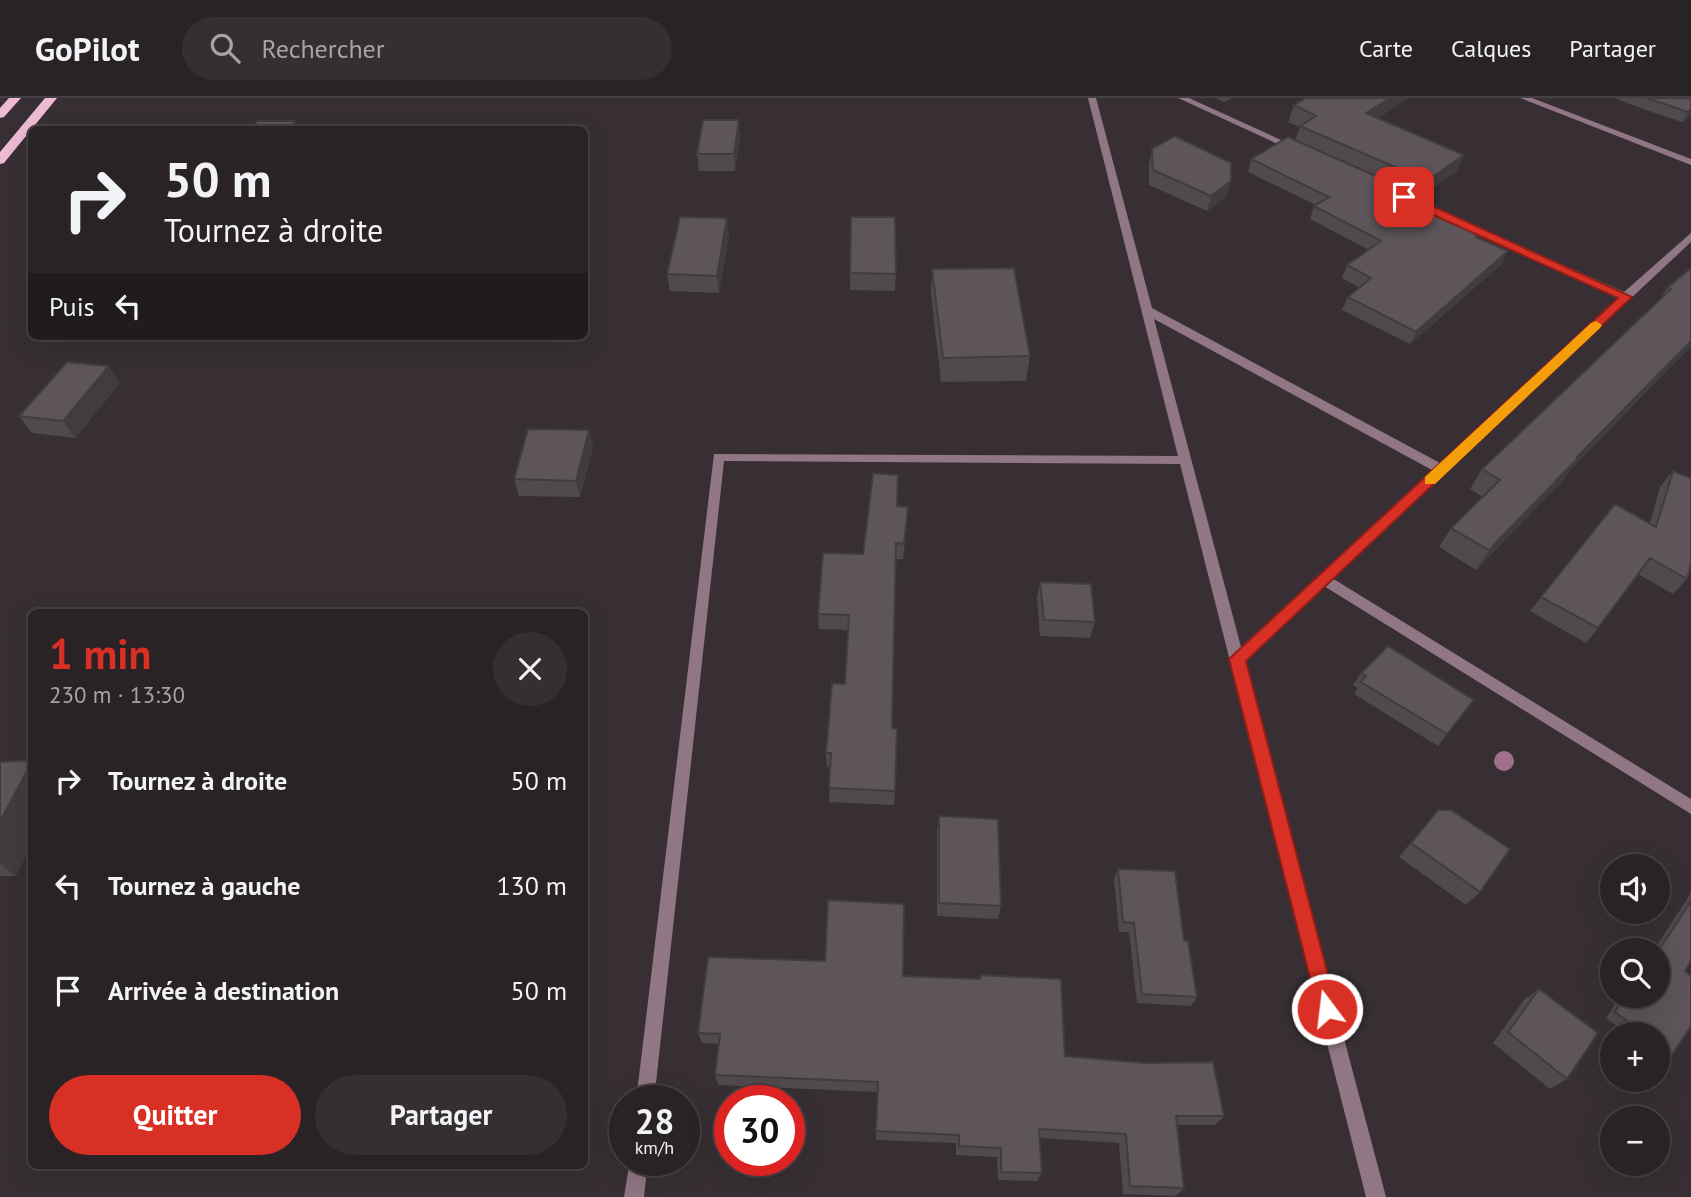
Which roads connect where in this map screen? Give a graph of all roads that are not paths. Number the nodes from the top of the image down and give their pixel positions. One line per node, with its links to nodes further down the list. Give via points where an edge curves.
1 (15, 98): 6 (main road)
2 (51, 98): 8 (main road)
3 (1092, 98): 13 (street)
4 (1182, 98): 7 (street)
5 (1524, 98): 9 (street)
6 (0, 115)
7 (1309, 155)
8 (0, 160)
9 (1691, 162)
10 (1461, 223): 12 (street)
11 (1691, 236): 12 (street)
12 (1626, 297): 15 (street)
13 (1147, 310): 14 (street); 15 (street)
14 (1186, 460): 17 (street); 19 (street, via 718,457)
15 (1441, 469): 16 (street)
16 (1323, 579): 17 (street); 18 (street)
17 (1237, 659): 22 (street)
18 (1691, 807)
19 (647, 1085)
20 (637, 1176): 21 (street)
21 (635, 1197)
22 (1376, 1197)

